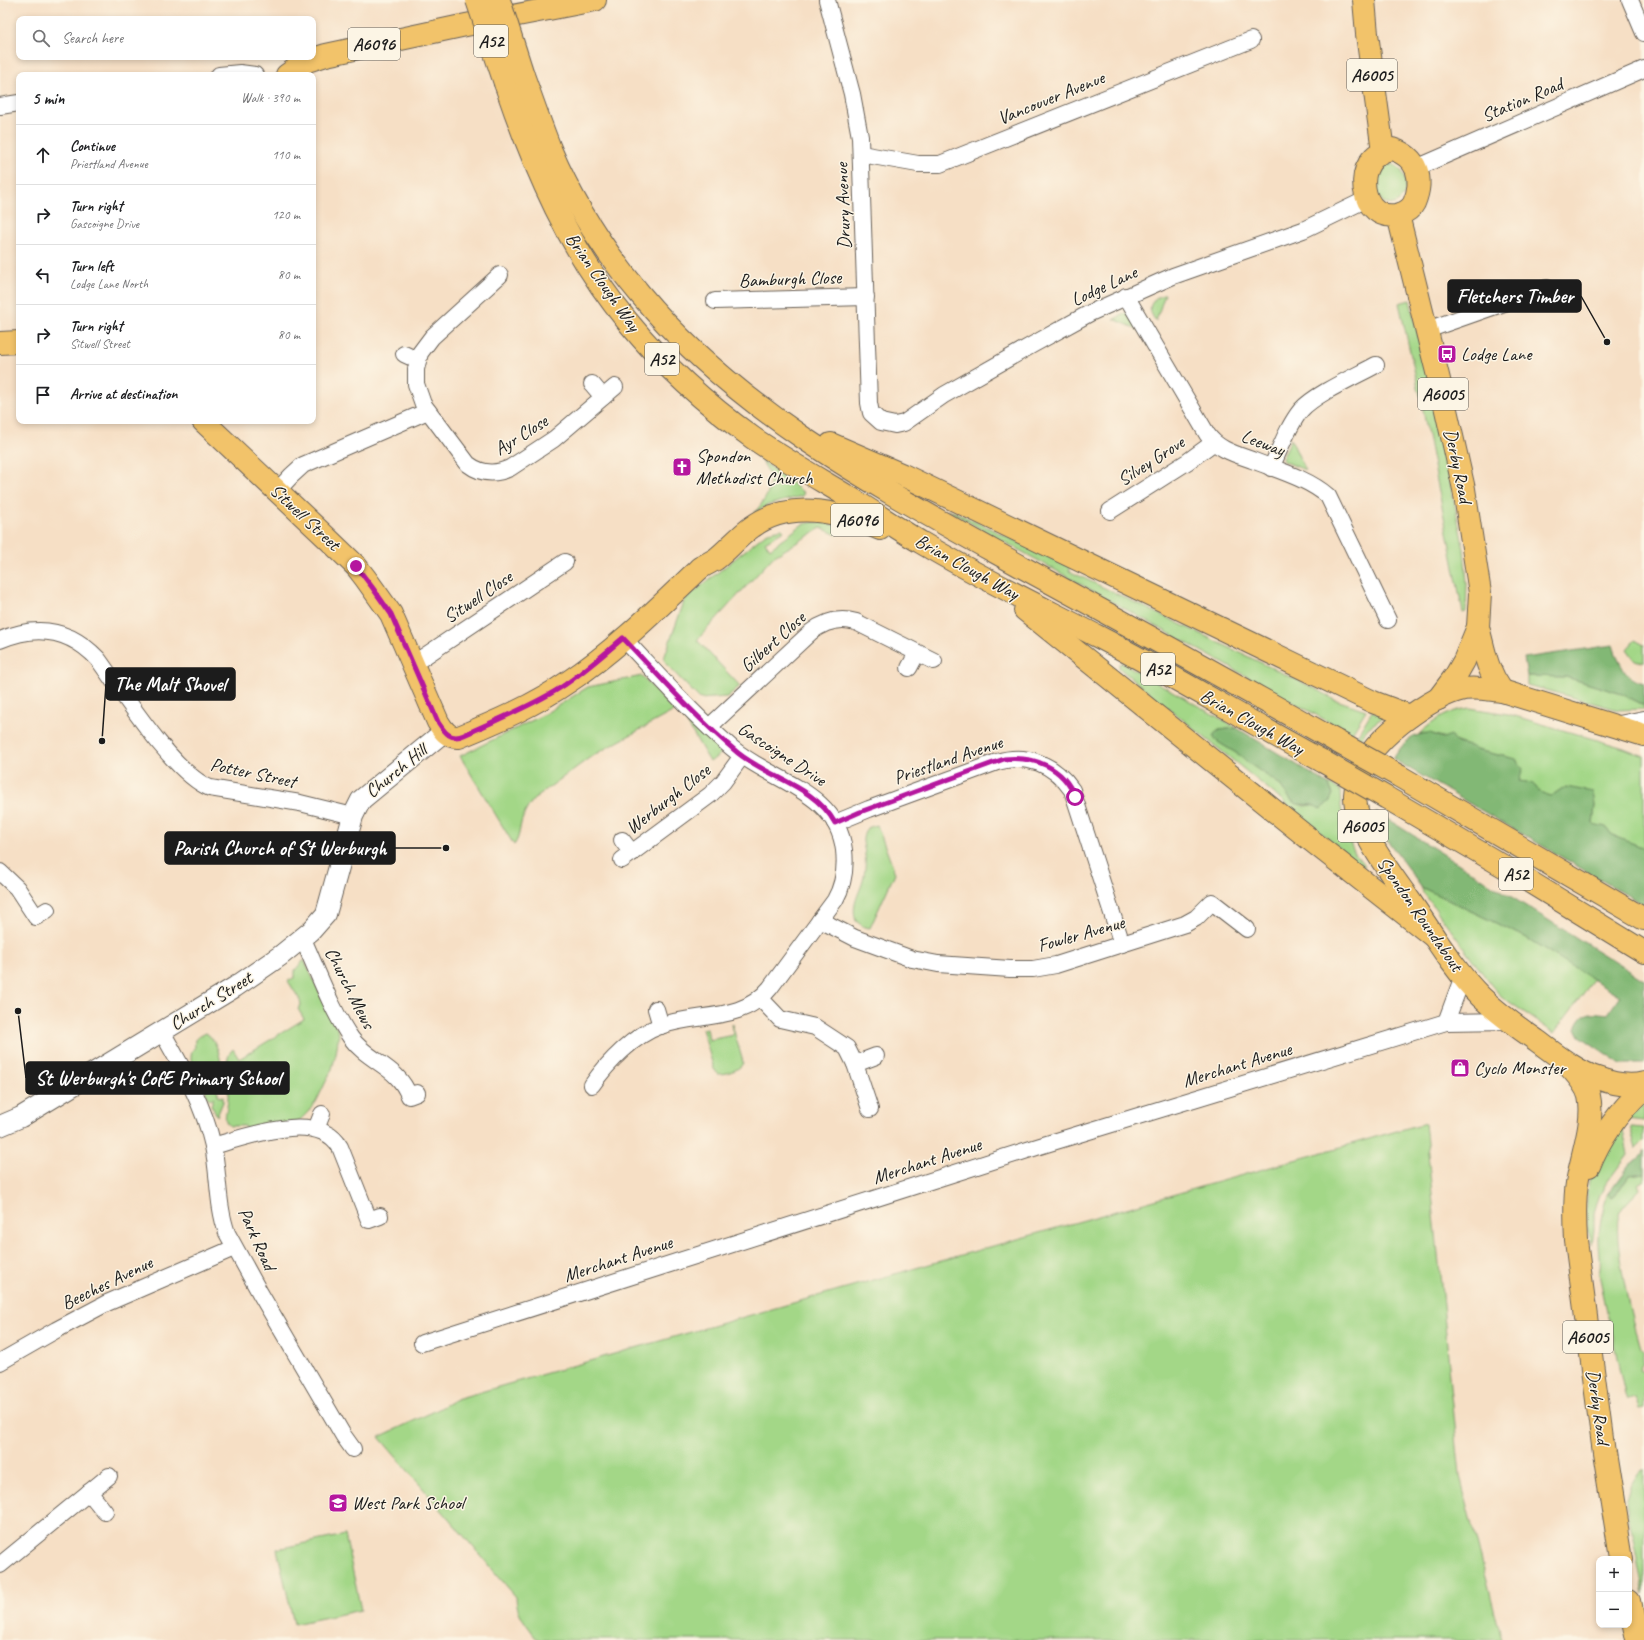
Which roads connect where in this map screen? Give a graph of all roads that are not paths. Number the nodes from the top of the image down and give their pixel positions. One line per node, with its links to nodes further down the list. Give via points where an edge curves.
1 (477, 0): 13 (main road, Brian Clough Way / A52, bridge)
2 (499, 0): 13 (main road, Brian Clough Way / A52, bridge)
3 (595, 0): 9 (main road, A6096)
4 (827, 0): 17 (street, Drury Avenue, via 852,94)
5 (1364, 0): 16 (main road, A6005)
6 (1630, 0): 7 (street)
7 (1644, 33)
8 (1251, 40): 17 (street, Vancouver Avenue, via 940,164 918,164)
9 (316, 58)
10 (310, 60): 12 (main road, A6096)
11 (1644, 69): 18 (street, Station Road)
12 (291, 72)
13 (514, 79): 34 (main road, Brian Clough Way / A52, via 540,121 566,182 621,271 653,310 695,353 751,400); 39 (main road, Brian Clough Way / A52, via 521,130 551,201 587,265 628,322 704,399 756,440)
14 (16, 103): 15 (street)
15 (0, 106)
16 (1383, 151): 18 (main road, via 1400,151); 19 (main road, via 1369,163 1364,175)
17 (861, 154): 24 (street, Drury Avenue)
18 (1416, 168): 20 (main road, via 1419,183 1417,194 1412,206)
19 (1367, 199): 20 (main road, via 1380,212 1392,216); 23 (street, Lodge Lane, via 1303,230 1173,276)
20 (1398, 214): 26 (main road, Derby Road / A6005)
21 (496, 285): 31 (street, Ayr Close, via 432,337 420,353 411,357 416,369 420,399)
22 (1547, 288): 26 (street)
23 (1126, 296): 32 (street, Lodge Lane, via 1032,344 944,395 904,423 888,425); 35 (street, Leeway)
24 (866, 297): 25 (street, Bamburgh Close); 32 (street, Drury Avenue, via 869,403)
25 (715, 301)
26 (1427, 330): 43 (main road, Derby Road / A6005, via 1464,489 1478,576)
27 (16, 342): 28 (main road)
28 (0, 343)
29 (1376, 365): 36 (street, via 1325,393 1303,409 1294,420)
30 (592, 384): 31 (street, Ayr Close, via 609,392 554,439 510,468 497,473 485,472 468,464)
31 (428, 411): 37 (street, via 303,465)
32 (872, 415)
33 (206, 424): 37 (main road, Sitwell Street)
34 (800, 434): 52 (main road, via 826,442 903,475 1360,696); 64 (main road, Brian Clough Way / A52, bridge, via 862,477 918,510 1222,676)
35 (1213, 443): 36 (street, Leeway); 38 (street, Silvey Grove)
36 (1270, 468): 42 (street, Leeway, via 1314,486 1328,496)
37 (277, 491): 48 (main road, Sitwell Street, via 349,559 366,579 391,614)
38 (1110, 511)
39 (923, 544): 41 (main road, Brian Clough Way / A52); 44 (main road, A6096, via 835,513 788,512 769,517 757,523 716,559 700,568)
40 (565, 562): 48 (street, Sitwell Close)
41 (989, 580): 67 (main road); 70 (main road, Brian Clough Way / A52, bridge, via 1098,636 1324,762 1522,877)
42 (1388, 620)
43 (1478, 627): 50 (main road, Derby Road / A6005, via 1485,658); 51 (main road, Derby Road / A6005, via 1464,661)
44 (623, 638): 55 (street, Gascoigne Drive); 56 (main road, A6096, via 580,674 530,705 459,737 453,737)
45 (0, 640): 59 (street, Potter Street, via 36,630 67,636 89,650 157,740 198,783 210,788 300,803)
46 (917, 653): 47 (street, Gilbert Close); 49 (street); 55 (street, Gilbert Close, via 856,622 828,622 811,632)
47 (934, 661)
48 (413, 664): 56 (main road, Sitwell Street, via 438,722)
49 (909, 668)
50 (1502, 691): 51 (main road, Spondon Roundabout, via 1464,689); 54 (main road, Spondon Roundabout)
51 (1437, 700): 52 (main road, Spondon Roundabout / A6005)
52 (1410, 716): 67 (main road, Spondon Roundabout / A6005, via 1373,749 1360,769 1355,796 1360,819 1370,840)
53 (1644, 719): 54 (street)
54 (1614, 725): 57 (main road, Spondon Roundabout)
55 (709, 727): 58 (street, Gascoigne Drive)
56 (445, 731): 59 (street, Church Hill, via 366,794 360,800)
57 (1644, 735)
58 (742, 756): 60 (street, Gascoigne Drive, via 810,794); 61 (street, Werburgh Close, via 720,786 627,857)
59 (353, 816): 68 (street, Church Street, via 326,914)
60 (835, 823): 65 (street, Gascoigne Drive, via 844,848 844,873 837,896); 69 (street, Priestland Avenue, via 996,762 1019,758 1037,761 1054,770 1072,790)
61 (622, 840)
62 (0, 872): 63 (street, via 16,888 36,917)
63 (47, 910)
64 (1644, 919)
65 (820, 920): 69 (street, Fowler Avenue, via 856,938 912,959 949,965 1010,969 1045,967); 72 (street, Gascoigne Drive)
66 (1247, 929): 69 (street, Fowler Avenue, via 1212,902 1191,921)
67 (1433, 936): 71 (main road, Spondon Roundabout / A6005)
68 (303, 939): 77 (street, Church Street, via 259,971); 84 (street, Church Mews, via 339,1018 352,1040 364,1052 394,1073 404,1085 408,1096)
69 (1122, 944)
70 (1644, 952)
71 (1463, 976): 74 (main road, Spondon Roundabout / A6005, via 1481,997); 75 (street)
72 (760, 998): 76 (street, Gascoigne Drive, via 735,1011); 80 (street, via 780,1019 820,1029 847,1048)
73 (656, 1009): 76 (street)
74 (1509, 1020): 75 (street, Merchant Avenue); 79 (main road, Spondon Roundabout / A6005)
75 (1446, 1022): 93 (street, Merchant Avenue, via 1048,1143)
76 (661, 1026): 82 (street, Gascoigne Drive, via 619,1054)
77 (162, 1032): 87 (street, Church Street, via 21,1117); 89 (street, Park Road, via 187,1077)
78 (876, 1056): 80 (street)
79 (1565, 1061): 81 (main road, Spondon Roundabout, via 1597,1078 1628,1085); 90 (main road, Derby Road / A6005, via 1586,1088 1590,1101 1590,1118)
80 (855, 1064): 85 (street)
81 (1644, 1083)
82 (592, 1085)
83 (1644, 1088): 90 (main road, Derby Road / A6005, via 1621,1111 1605,1133 1586,1173)
84 (417, 1093)
85 (870, 1110)
86 (322, 1114): 88 (street)
87 (0, 1126)
88 (316, 1129): 89 (street, via 282,1129); 91 (street, via 330,1134 337,1141 369,1220)
89 (213, 1146): 92 (street, Park Road, via 222,1216)
90 (1575, 1206): 99 (main road, Derby Road / A6005, via 1579,1274)
91 (380, 1216)
92 (234, 1248): 94 (street, Beeches Avenue, via 107,1303); 95 (street, Park Road)
93 (422, 1342)
94 (0, 1362)
95 (353, 1449)
96 (109, 1476): 97 (street)
97 (89, 1492): 98 (street); 100 (street)
98 (106, 1512)
99 (1621, 1556)
100 (0, 1565)
101 (1632, 1616): 102 (main road)
102 (1637, 1640)

